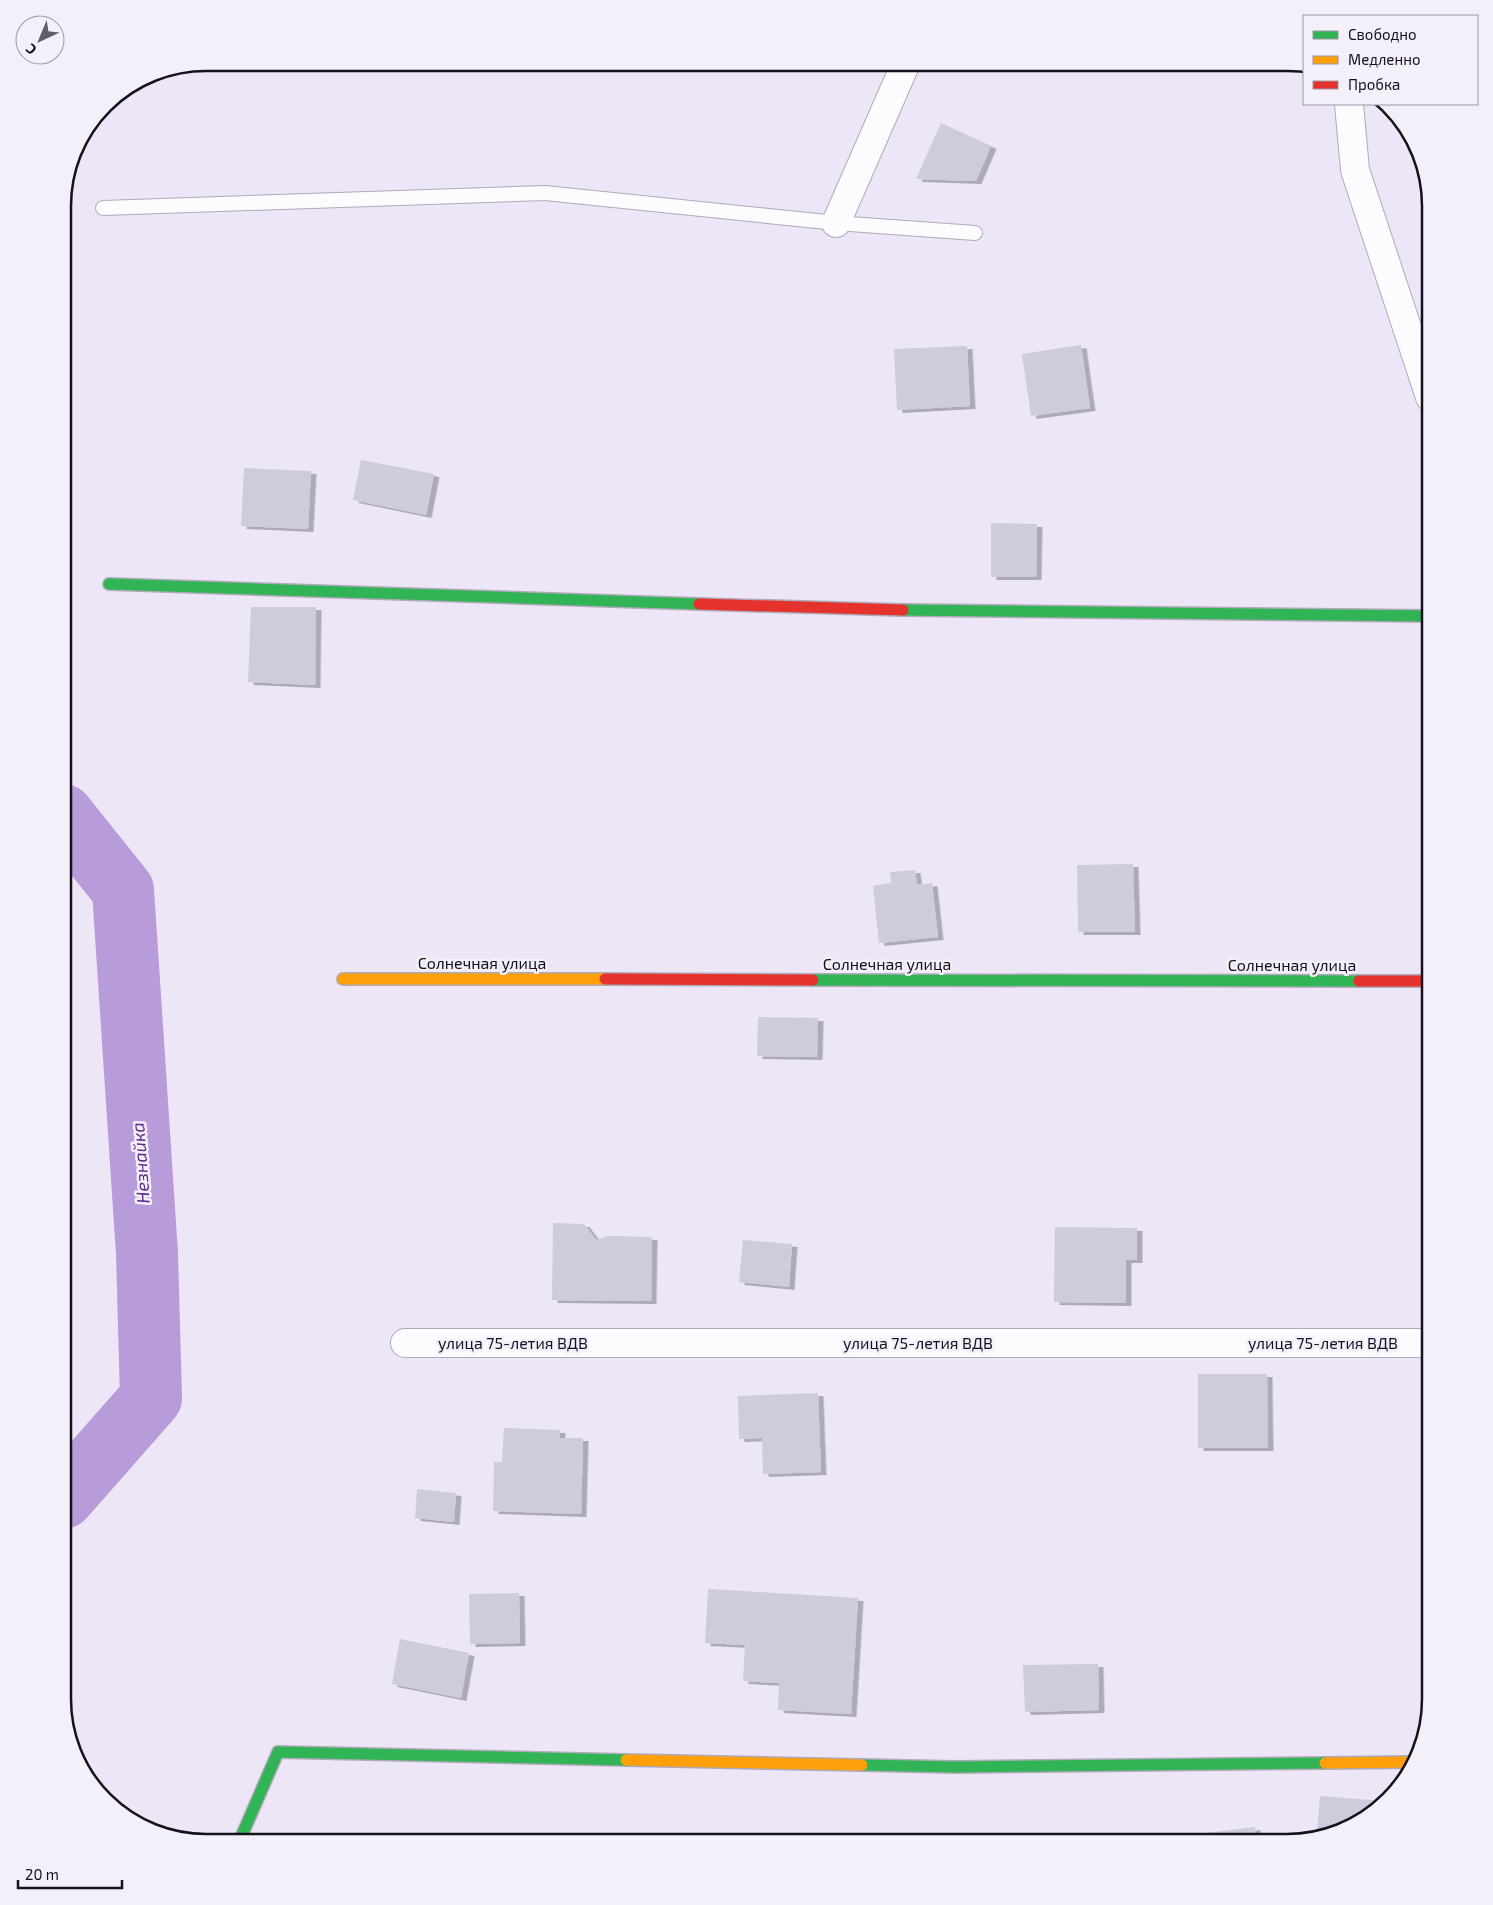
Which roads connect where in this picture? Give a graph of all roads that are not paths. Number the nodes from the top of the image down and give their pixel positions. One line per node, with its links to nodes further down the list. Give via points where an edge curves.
1 (902, 72): 4 (street)
2 (1349, 105): 6 (street, via 1355,170)
3 (103, 208): 4 (lane, via 545,193)
4 (836, 223): 5 (lane)
5 (975, 233)
6 (1422, 373)
7 (109, 584): 8 (street, via 883,610)
8 (1422, 616)
9 (343, 979): 10 (street, Солнечная улица)
10 (1422, 981)
11 (405, 1342): 12 (street, улица 75-летия ВДВ)
12 (1422, 1343)
13 (1406, 1762): 14 (street, via 955,1766 278,1752)
14 (242, 1834)

